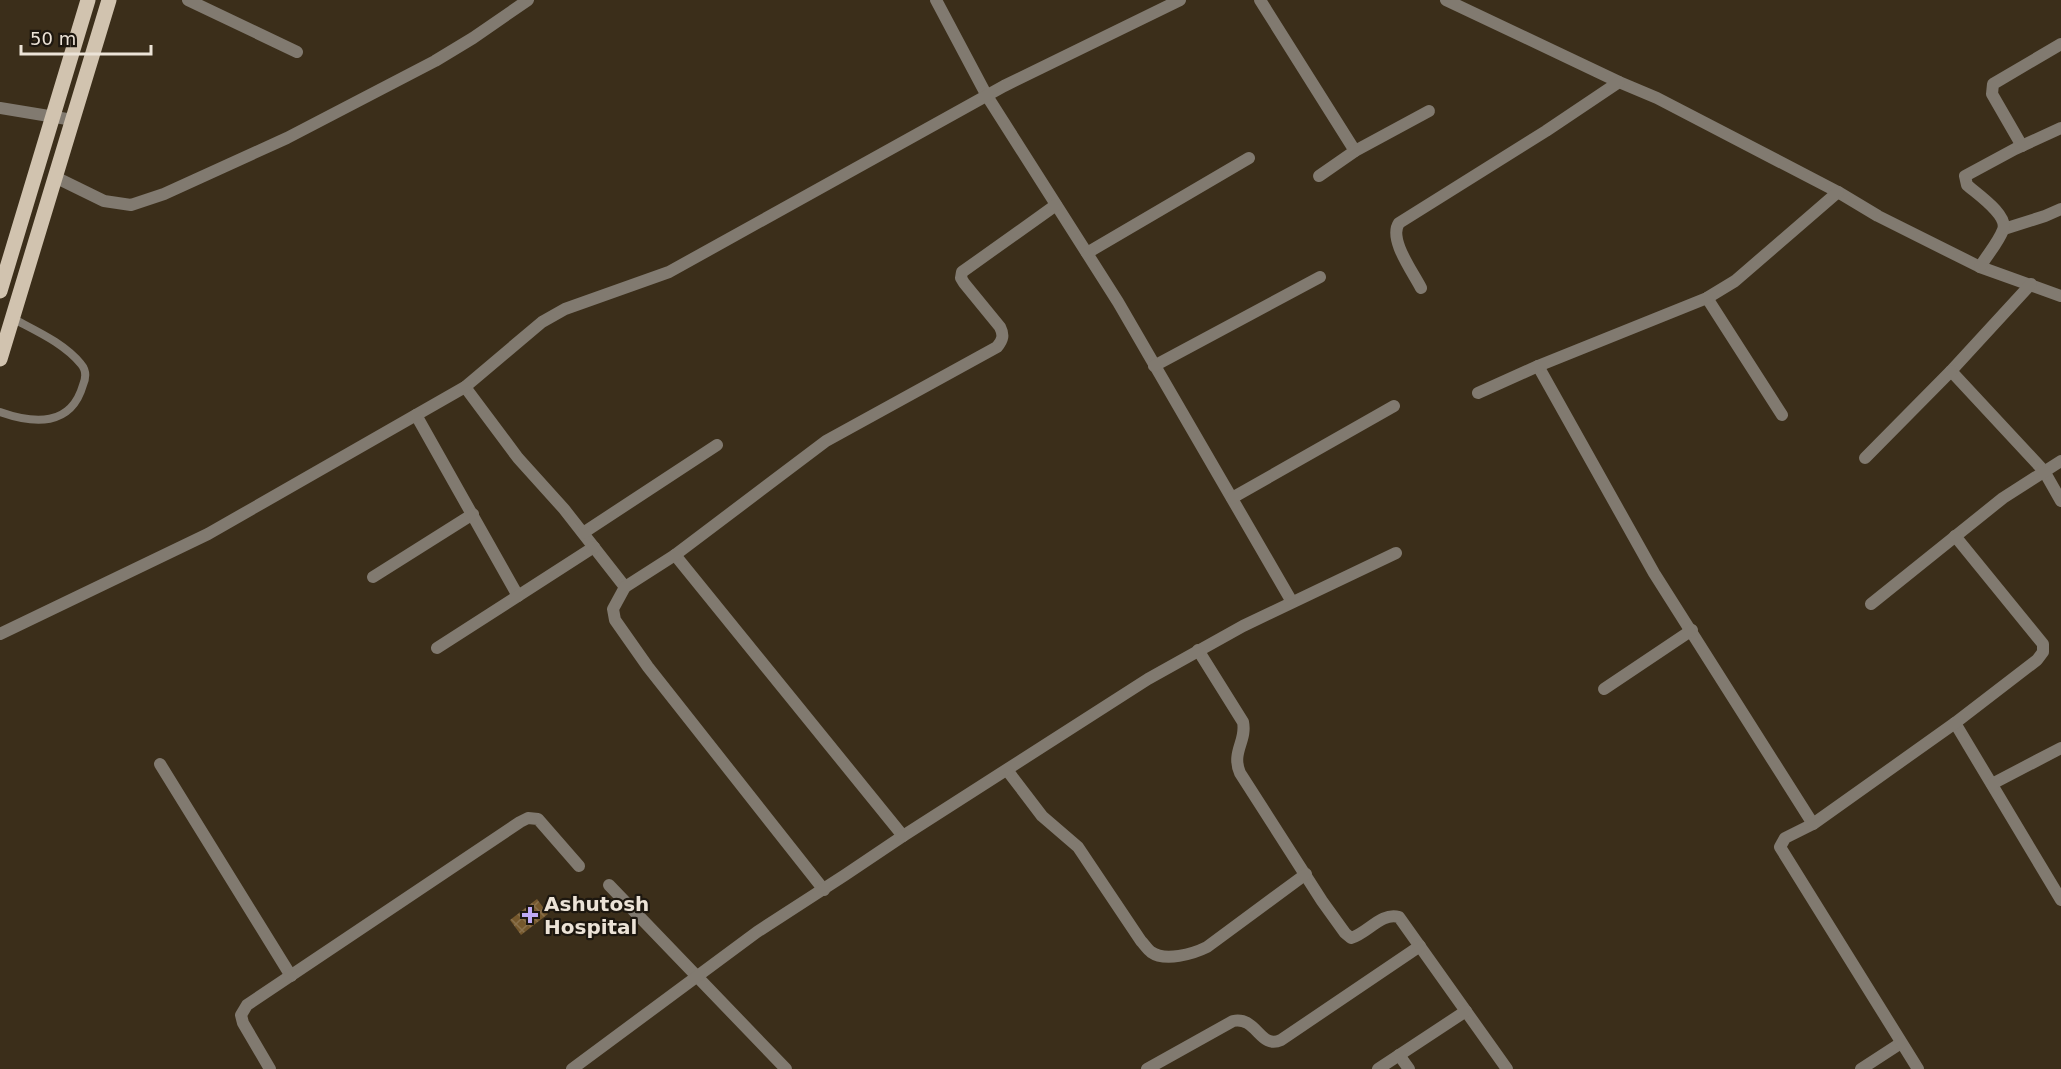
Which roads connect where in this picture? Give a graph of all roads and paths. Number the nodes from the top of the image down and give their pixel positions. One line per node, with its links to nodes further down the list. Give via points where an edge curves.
1 (88, 0): 15 (main road)
2 (109, 0): 16 (main road)
3 (188, 0): 10 (street)
4 (528, 0): 22 (street, via 435,62 287,138 164,194 131,205 104,201)
5 (936, 0): 12 (street)
6 (1180, 0): 12 (street)
7 (1260, 0): 19 (street)
8 (1446, 0): 11 (street)
9 (2061, 44): 18 (street, via 1991,88)
10 (297, 52)
11 (1619, 82): 23 (street); 31 (street, via 1399,223 1396,240)
12 (987, 96): 24 (street); 40 (street, via 669,272 542,322)
13 (0, 108): 15 (street)
14 (1429, 111): 19 (street)
15 (53, 117): 16 (street); 32 (main road)
16 (73, 120): 22 (main road)
17 (2061, 128): 18 (street)
18 (2022, 146): 26 (street, via 1965,176 1967,185 2002,217)
19 (1355, 150): 21 (street)
20 (1249, 158): 27 (street)
21 (1319, 176)
22 (55, 177): 35 (main road)
23 (1838, 192): 28 (street); 34 (street, via 1735,281)
24 (1056, 205): 27 (street); 57 (street, via 962,272 964,283 1000,327 1002,341 997,347 826,441)
25 (2061, 209): 26 (street)
26 (2004, 229): 28 (street)
27 (1087, 253): 37 (street)
28 (1980, 267): 30 (street)
29 (1320, 277): 37 (street)
30 (2031, 284): 33 (street); 39 (street)
31 (1421, 288)
32 (0, 291)
33 (2061, 296)
34 (1707, 298): 38 (street); 45 (street)
35 (12, 318): 36 (main road); 43 (lane, via 64,348 83,365 86,376 80,397 69,411 55,418 27,419)
36 (0, 359)
37 (1154, 366): 50 (street)
38 (1538, 366): 41 (street); 63 (street, via 1654,573)
39 (1951, 370): 47 (street); 49 (street)
40 (465, 387): 44 (street); 53 (street, via 518,458)
41 (1478, 393)
42 (1394, 406): 50 (street)
43 (0, 412)
44 (416, 415): 52 (street); 64 (street, via 208,534)
45 (1782, 415)
46 (717, 445): 53 (street)
47 (1865, 458)
48 (2061, 461): 49 (street)
49 (2044, 471): 51 (street); 54 (street)
50 (1232, 498): 61 (street)
51 (2061, 501)
52 (472, 514): 58 (street); 60 (street)
53 (583, 533): 55 (street)
54 (1955, 536): 62 (street); 68 (street, via 2043,644 2037,660)
55 (594, 547): 59 (street); 60 (street)
56 (1396, 553): 61 (street)
57 (675, 555): 59 (street); 74 (street)
58 (374, 577)
59 (625, 587): 78 (street, via 613,609 615,620)
60 (519, 596): 65 (street)
61 (1292, 602): 66 (street)
62 (1870, 604)
63 (1692, 630): 67 (street); 73 (street)
64 (0, 634)
65 (437, 648)
66 (1198, 650): 71 (street); 76 (street, via 1244,722 1236,754 1240,773)
67 (1604, 689)
68 (1955, 723): 72 (street); 73 (street)
69 (2061, 748): 72 (street)
70 (160, 764): 81 (street)
71 (1007, 770): 74 (street); 76 (street, via 1042,816 1078,847 1150,952 1161,956 1193,953 1207,947)
72 (1992, 784): 79 (street)
73 (1813, 824): 84 (street, via 1785,838 1780,847)
74 (903, 836): 78 (street)
75 (579, 866): 81 (street, via 538,819 528,818)
76 (1306, 874): 80 (street, via 1351,938 1393,915 1404,922)
77 (609, 885): 82 (street)
78 (824, 890): 82 (street)
79 (2061, 900)
80 (1420, 946): 83 (street); 87 (street, via 1275,1043 1241,1019)
81 (291, 976): 88 (street, via 247,1005 241,1015)
82 (697, 976): 86 (street); 90 (street)
83 (1466, 1011): 85 (street); 94 (street)
84 (1900, 1043): 95 (street); 96 (street)
85 (1399, 1055): 92 (street); 93 (street)
86 (586, 1065): 89 (street)
87 (1160, 1065): 91 (street)
88 (270, 1069)
89 (572, 1069)
90 (786, 1069)
91 (1147, 1069)
92 (1378, 1069)
93 (1409, 1069)
94 (1507, 1069)
95 (1861, 1069)
96 (1918, 1069)

